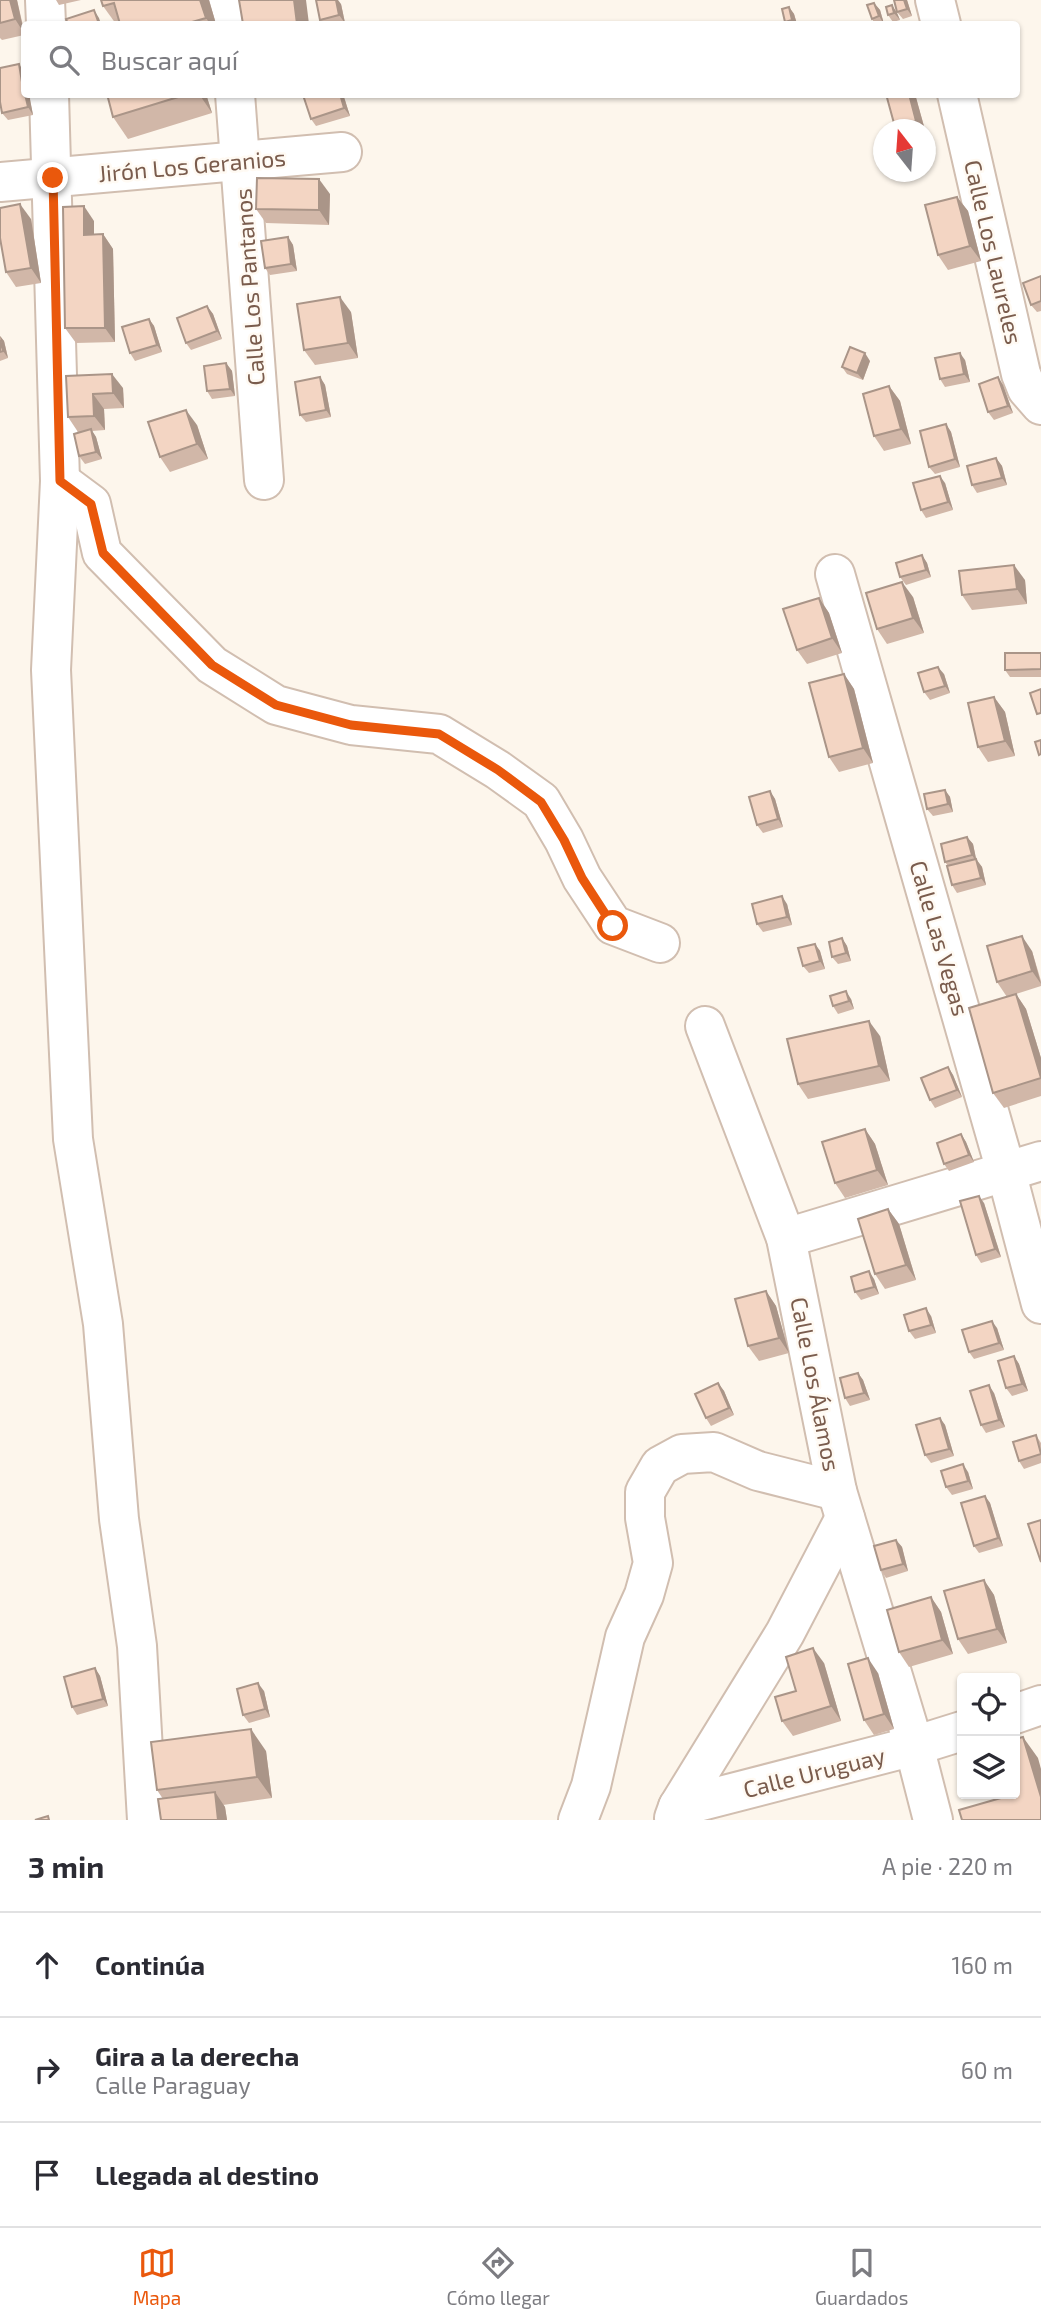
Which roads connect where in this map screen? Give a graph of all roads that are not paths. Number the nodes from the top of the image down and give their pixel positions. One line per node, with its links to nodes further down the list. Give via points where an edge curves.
1 (45, 0): 4 (street)
2 (228, 0): 5 (street)
3 (935, 0): 6 (street)
4 (46, 21)
5 (229, 21)
6 (940, 21)
7 (49, 98): 12 (street)
8 (234, 98): 11 (street, Calle Los Pantanos)
9 (958, 98): 14 (street, Calle Los Laureles, via 1021,374)
10 (342, 152): 11 (street, Jirón Los Geranios)
11 (240, 159): 12 (street, Jirón Los Geranios); 15 (street, Calle Los Pantanos)
12 (53, 178): 13 (street, Jirón Los Geranios); 16 (street)
13 (0, 182)
14 (1041, 405)
15 (264, 480)
16 (60, 481): 18 (street, via 91,504 103,553 212,665 276,705 351,725 439,734 541,802 613,926); 29 (street, via 51,670 73,1139 103,1324 119,1520 137,1646)
17 (835, 574): 20 (street, Calle Las Vegas)
18 (660, 943)
19 (705, 1026): 21 (street, Calle Los Álamos)
20 (1024, 1166): 21 (street); 22 (street, Calle Las Vegas)
21 (786, 1238): 23 (street, Calle Los Álamos)
22 (1041, 1304)
23 (841, 1505): 27 (street, Calle Los Álamos); 28 (street, via 785,1633); 30 (street, via 714,1452 682,1454 660,1466 645,1492 653,1563 625,1637 592,1786)
24 (1041, 1706): 25 (street)
25 (1020, 1712)
26 (957, 1733): 27 (street, Calle Uruguay)
27 (914, 1746): 28 (street, Calle Uruguay); 31 (street, Calle Los Álamos)
28 (675, 1814)
29 (147, 1820)
30 (578, 1820)
31 (933, 1820)

